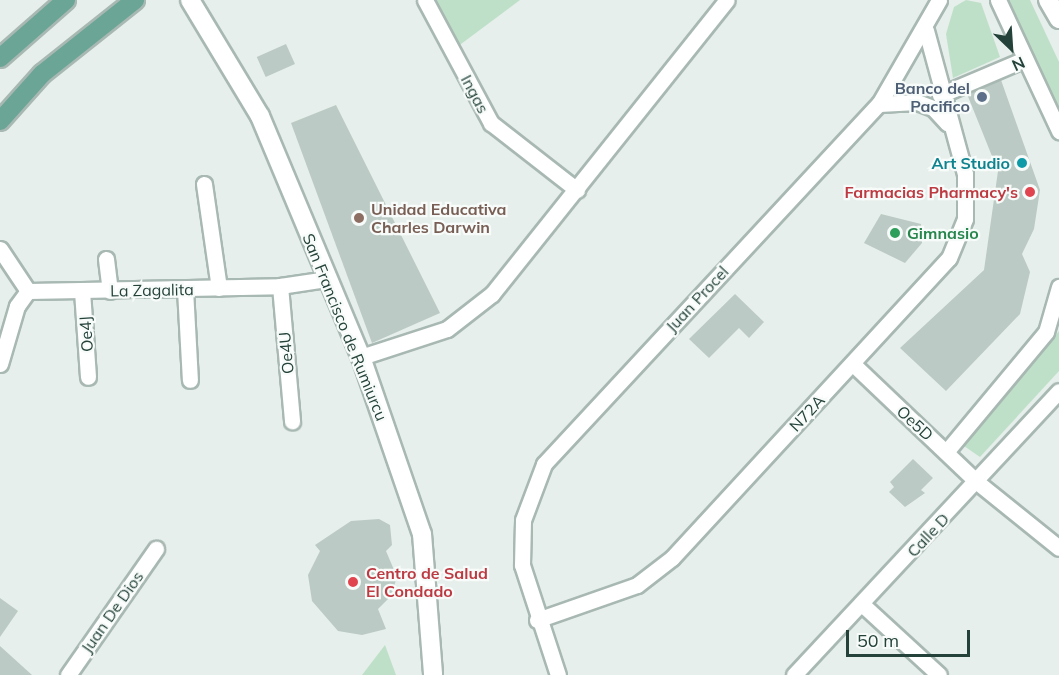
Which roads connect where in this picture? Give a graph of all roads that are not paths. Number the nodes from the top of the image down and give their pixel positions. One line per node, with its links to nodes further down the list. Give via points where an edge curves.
1 (66, 0): 9 (main road)
2 (135, 0): 13 (main road, via 42,74)
3 (425, 0): 17 (street, Ingas, via 491,123)
4 (727, 0): 17 (street)
5 (939, 0): 8 (street, Juan Procel)
6 (998, 0): 10 (street)
7 (196, 2): 20 (main road, San Francisco de Rumiurcu, via 260,116)
8 (926, 30): 11 (street, N72A); 12 (street, Juan Procel)
9 (0, 58)
10 (1025, 59): 11 (street); 15 (street)
11 (940, 95): 14 (street, N72A)
12 (879, 104): 14 (street, N72A, via 917,102 933,108); 40 (street, Juan Procel, via 543,464 523,520 522,565)
13 (0, 121)
14 (948, 125): 30 (street, N72A, via 965,174 965,219 949,258)
15 (1059, 132)
16 (204, 184): 23 (street)
17 (577, 190): 28 (street, via 492,294 471,312 424,340)
18 (0, 249): 25 (street)
19 (106, 259): 27 (street)
20 (327, 279): 21 (street, La Zagalita); 28 (main road, San Francisco de Rumiurcu)
21 (280, 286): 23 (street, La Zagalita); 34 (street, Oe4U)
22 (1059, 287): 35 (street, via 1046,332)
23 (219, 288): 24 (street, La Zagalita)
24 (185, 289): 27 (street, La Zagalita); 32 (street)
25 (28, 291): 26 (street, La Zagalita); 29 (street, via 17,306)
26 (82, 291): 27 (street, La Zagalita); 31 (street, Oe4J)
27 (110, 291)
28 (361, 357): 42 (main road, San Francisco de Rumiurcu, via 422,534)
29 (0, 364)
30 (853, 364): 35 (street, Oe5D); 40 (street, N72A, via 672,558 637,585)
31 (88, 377)
32 (190, 380)
33 (1059, 391): 36 (street, Calle D)
34 (292, 421)
35 (946, 452): 36 (street, Oe5D)
36 (977, 482): 37 (street, Oe5D); 39 (street, Calle D)
37 (1059, 548)
38 (156, 549): 41 (street, Juan De Dios)
39 (863, 605): 44 (street, Calle D); 45 (street)
40 (537, 620): 43 (street, Juan Procel)
41 (68, 675)
42 (433, 675)
43 (558, 675)
44 (794, 675)
45 (939, 675)

